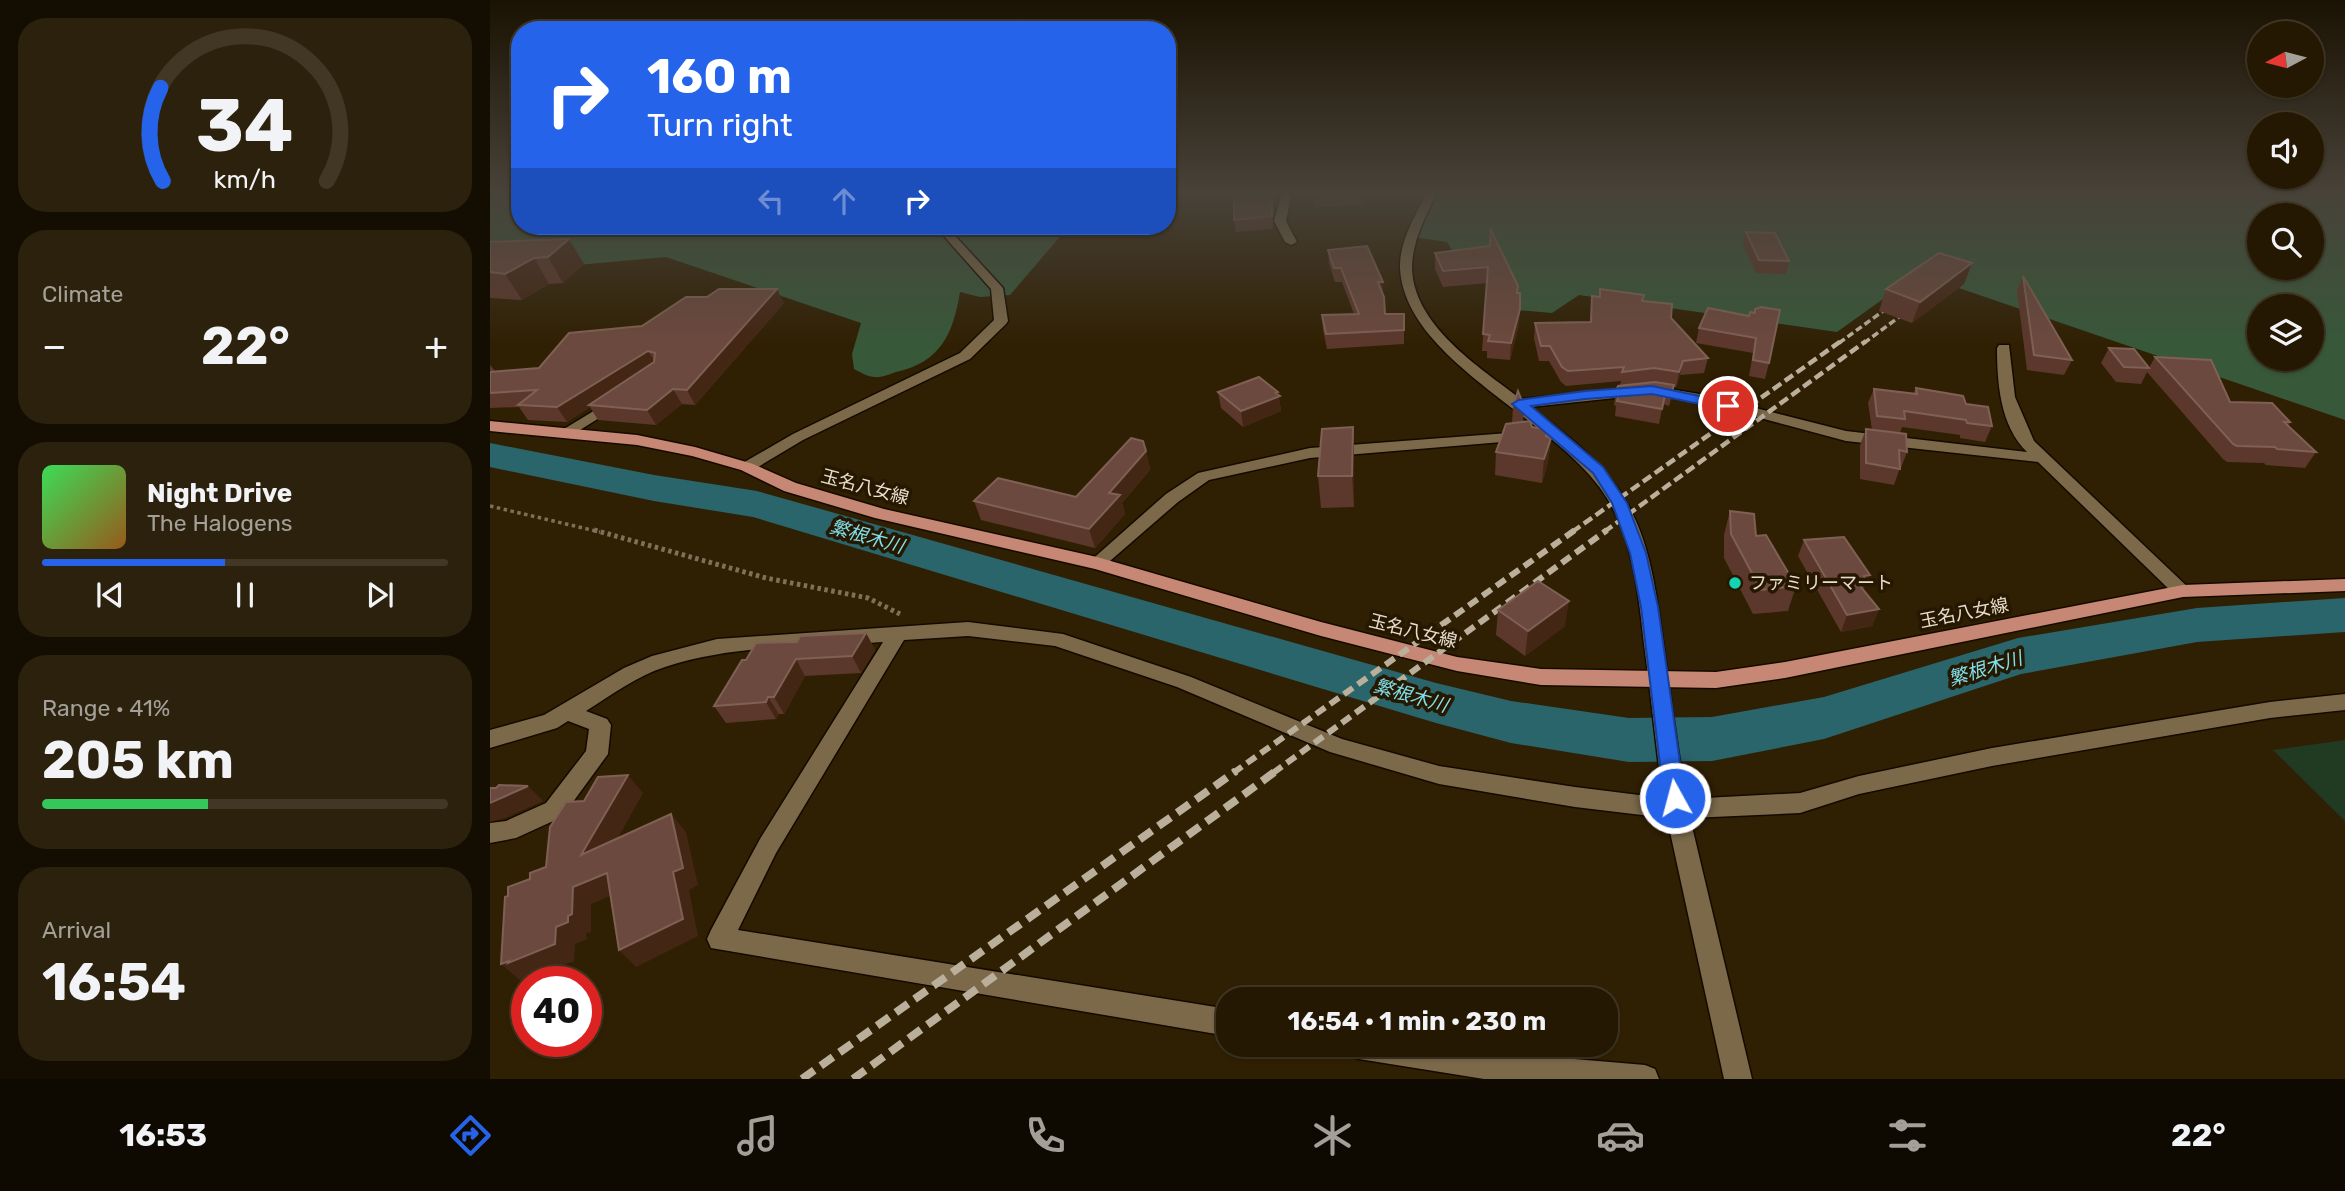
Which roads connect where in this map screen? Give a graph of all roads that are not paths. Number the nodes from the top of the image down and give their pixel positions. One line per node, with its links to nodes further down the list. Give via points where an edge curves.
1 (956, 243): 10 (street, via 997,288 1001,321 965,356 798,437)
2 (1411, 243): 5 (street, via 1406,270 1409,291 1423,319 1454,353)
3 (2004, 348): 9 (street, via 2004,389 2010,412 2027,443)
4 (625, 394): 7 (street)
5 (1519, 404): 8 (street); 9 (street, via 1652,390 1846,436)
6 (490, 426): 7 (main road, 玉名八女線)
7 (568, 432): 10 (main road, 玉名八女線, via 636,440)
8 (1557, 433): 11 (street, via 1310,453 1203,476); 15 (street, via 1598,471 1620,503 1638,553)
9 (2042, 458): 13 (street)
10 (747, 467): 11 (main road, 玉名八女線, via 790,487 881,514)
11 (1097, 563): 15 (main road, 玉名八女線, via 1457,664 1541,677)
12 (2345, 585): 13 (main road, 玉名八女線)
13 (2183, 591): 15 (main road, 玉名八女線, via 1785,670 1716,680)
14 (897, 635): 17 (street, via 717,646 631,673); 19 (street, via 968,629 1056,639 1184,682 1338,746 1438,775 1575,797); 21 (street, via 768,846 720,939)
15 (1659, 679): 19 (street)
16 (2345, 702): 19 (street, via 2270,710 1992,757 1859,785 1800,803)
17 (567, 712): 18 (street, via 550,722); 20 (street, via 600,724 597,754 554,810 508,831)
18 (490, 739)
19 (1676, 804): 24 (street)
20 (490, 833)
21 (1216, 1021)
22 (1434, 1057): 23 (street)
23 (1645, 1079)
24 (1738, 1079)

